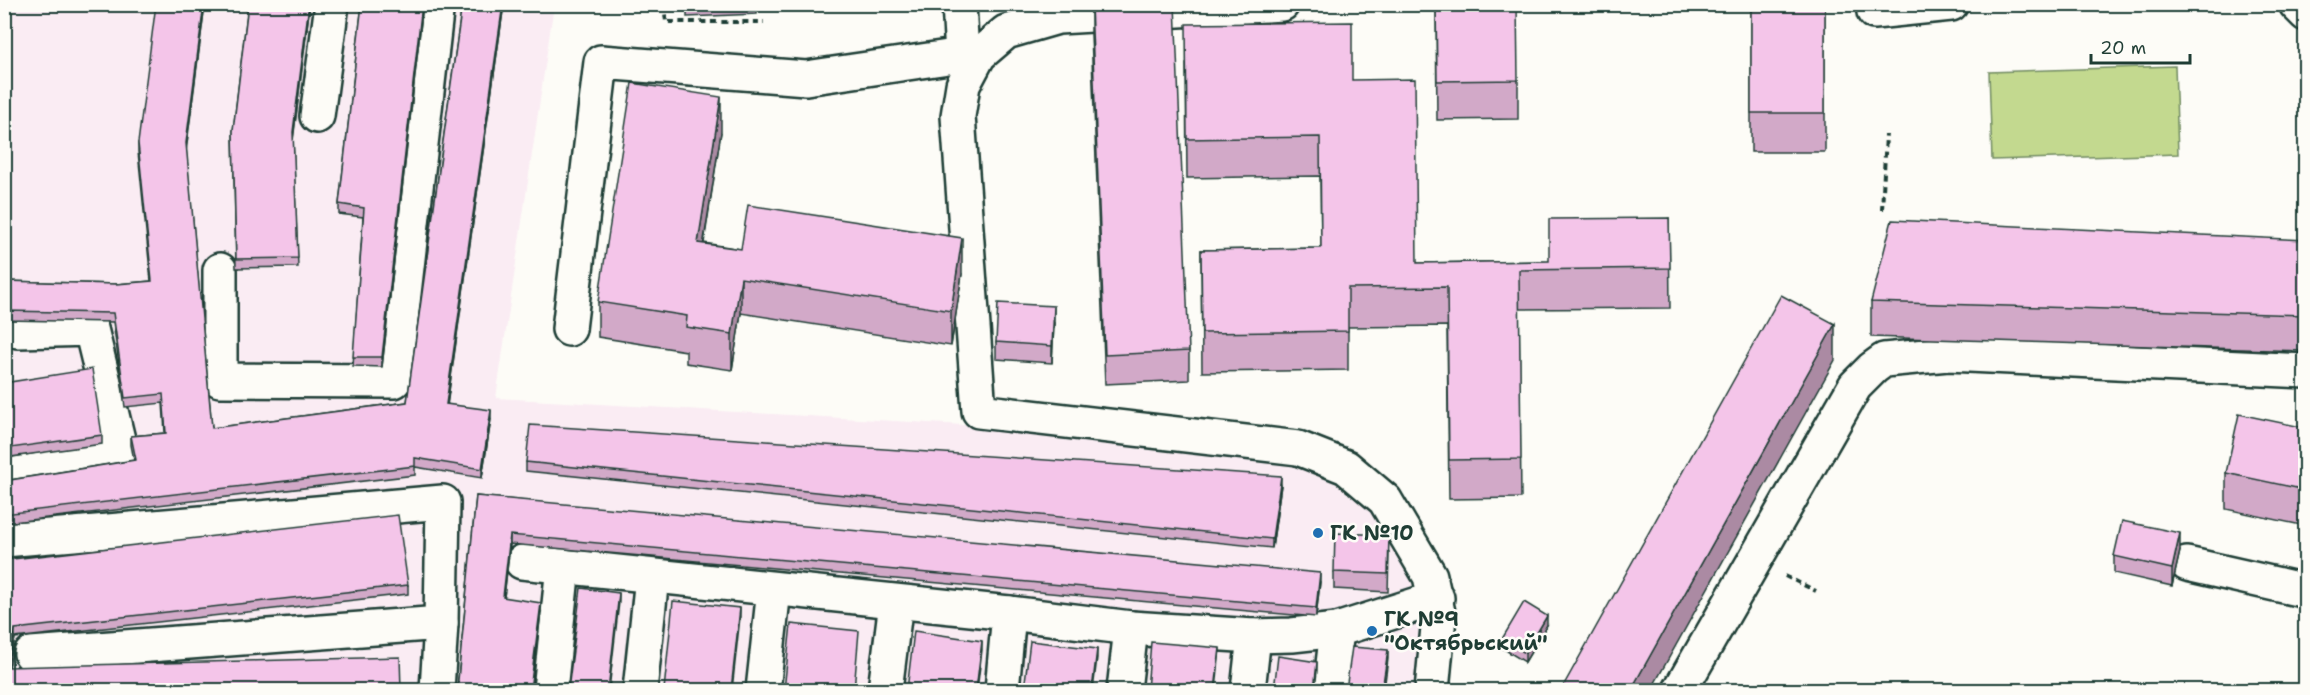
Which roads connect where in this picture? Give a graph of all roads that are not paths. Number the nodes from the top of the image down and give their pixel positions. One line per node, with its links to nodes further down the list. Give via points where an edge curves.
1 (332, 4): 10 (street)
2 (437, 4): 11 (street, via 394,381 220,380)
3 (959, 4): 9 (street)
4 (1282, 4): 9 (street, via 1058,17 1006,32)
5 (1951, 4): 7 (street)
6 (2296, 4): 8 (street)
7 (1875, 12)
8 (2306, 14)
9 (970, 55): 12 (street, via 806,78 601,62); 23 (street, via 958,116 979,411 1298,448 1346,467 1385,500 1430,576)
10 (317, 116)
11 (220, 270)
12 (569, 329)
13 (18, 331): 15 (street, via 91,329 122,456)
14 (2306, 371): 41 (street, via 1948,354 1884,360 1855,386)
15 (4, 476)
16 (4, 540): 26 (street, via 443,502)
17 (522, 562): 19 (street)
18 (2187, 564): 22 (street)
19 (563, 566): 20 (street); 32 (street)
20 (652, 577): 21 (street); 33 (street)
21 (774, 588): 24 (street); 34 (street)
22 (2306, 591)
23 (1437, 598): 28 (street); 40 (street, via 1440,617)
24 (896, 602): 25 (street); 35 (street)
25 (1010, 613): 27 (street); 36 (street)
26 (441, 623): 30 (street); 31 (street)
27 (1131, 628): 29 (street); 37 (street)
28 (1337, 630): 29 (street); 39 (street)
29 (1254, 636): 38 (street)
30 (31, 654)
31 (437, 690)
32 (550, 690)
33 (640, 690)
34 (763, 690)
35 (885, 690)
36 (1002, 690)
37 (1124, 690)
38 (1248, 690)
39 (1330, 690)
40 (1432, 690)
41 (1680, 690)

